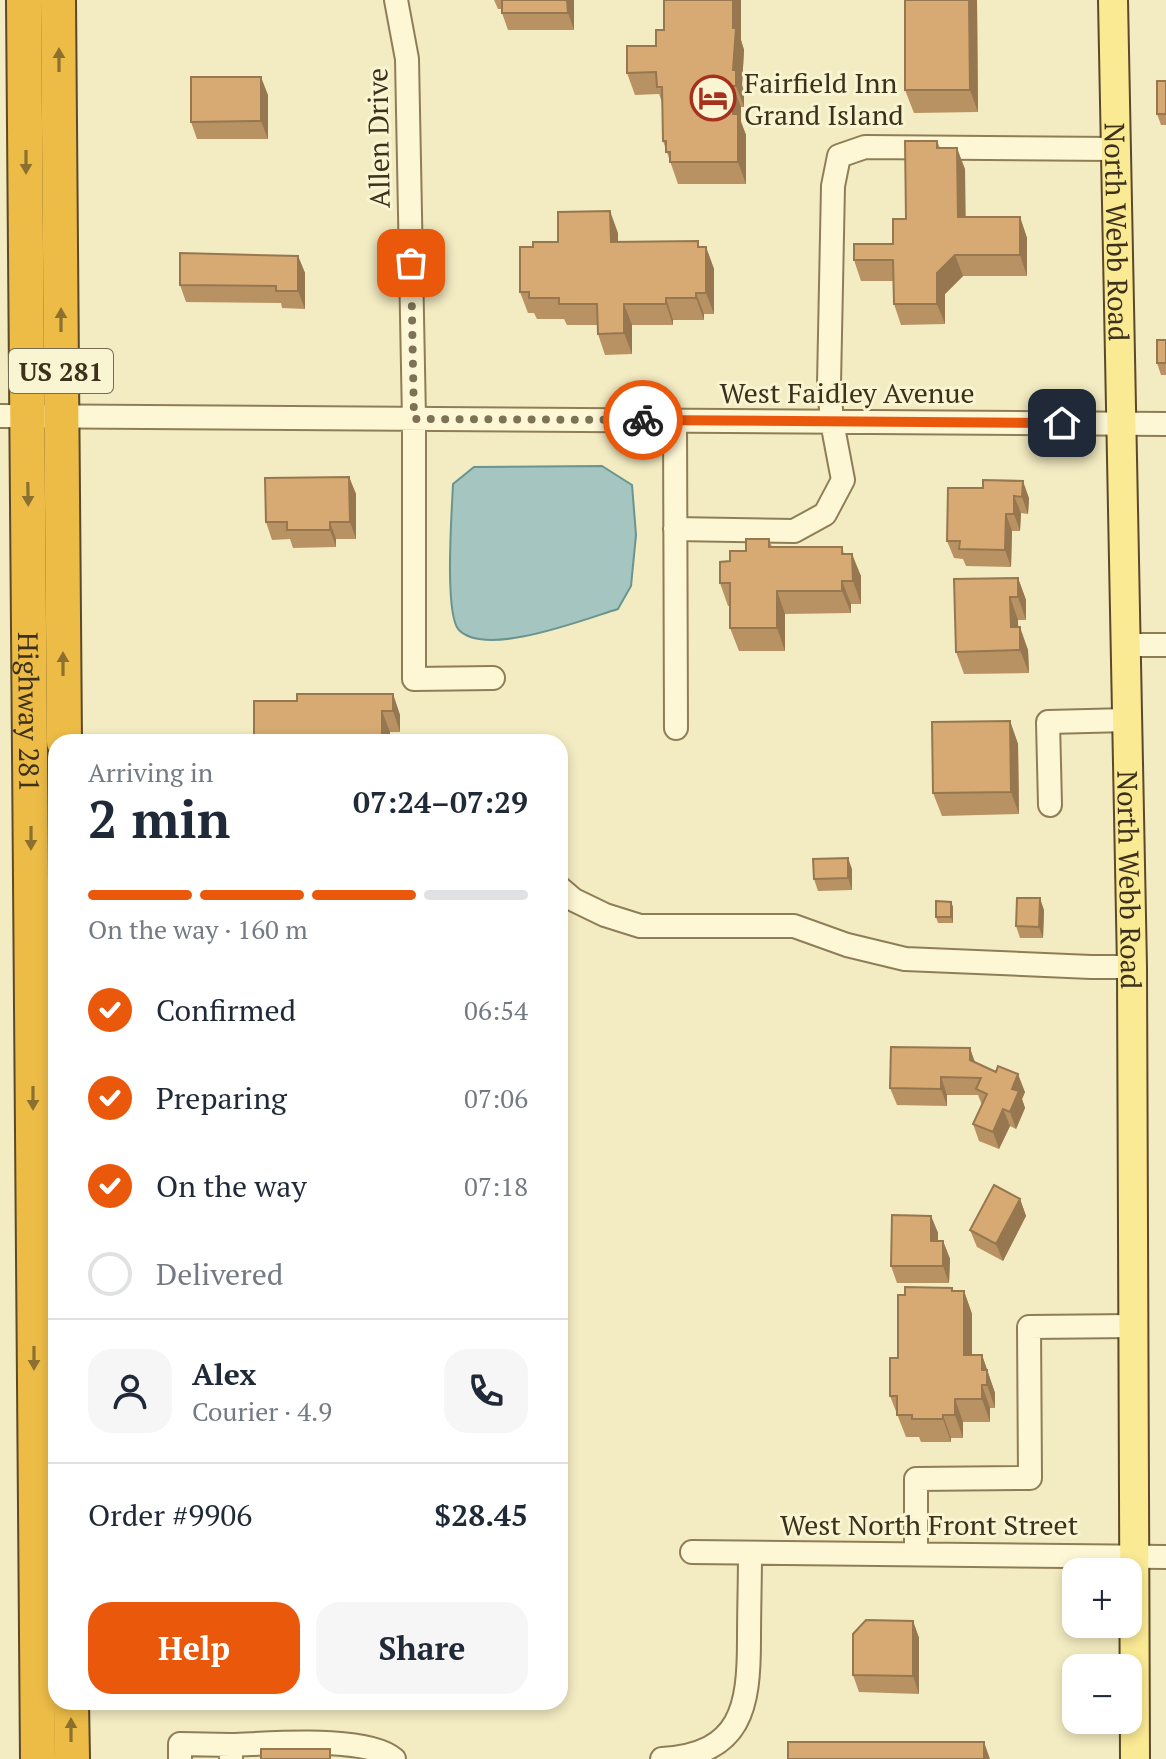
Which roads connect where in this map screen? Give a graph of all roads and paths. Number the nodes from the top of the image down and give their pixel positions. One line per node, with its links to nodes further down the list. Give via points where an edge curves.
1 (24, 0): 6 (highway, Highway 281 / US 281, one-way to 6)
2 (58, 0): 7 (highway, Highway 281 / US 281, one-way to 2)
3 (396, 0): 8 (street, Allen Drive, via 407,59)
4 (1113, 0): 5 (main road, North Webb Road)
5 (1114, 149): 10 (street, via 865,147 839,156 833,186); 11 (main road, North Webb Road)
6 (14, 416): 7 (street, West Faidley Avenue); 31 (highway, Highway 281 / US 281, one-way to 31)
7 (61, 416): 8 (street, West Faidley Avenue); 19 (highway, Highway 281 / US 281, one-way to 7)
8 (414, 419): 9 (street, West Faidley Avenue); 16 (street, Allen Drive, via 414,679)
9 (675, 421): 10 (street, West Faidley Avenue); 13 (street)
10 (832, 422): 11 (street, West Faidley Avenue); 13 (street, via 843,480 825,514 794,531)
11 (1122, 423): 12 (street, West Faidley Avenue); 14 (main road, North Webb Road)
12 (1166, 424)
13 (675, 529): 18 (street)
14 (1127, 645): 15 (street); 17 (main road, North Webb Road)
15 (1166, 645)
16 (493, 678)
17 (1128, 720): 20 (street, via 1048,722); 22 (main road, North Webb Road)
18 (676, 728)
19 (64, 734)
20 (1050, 805)
21 (568, 895): 22 (street, via 640,926 794,926 905,959)
22 (1132, 967): 23 (main road, North Webb Road)
23 (1133, 1326): 26 (street, via 1029,1327 1030,1478 916,1479); 27 (main road, North Webb Road)
24 (692, 1552): 25 (street, West North Front Street)
25 (750, 1553): 26 (street, West North Front Street); 35 (street, via 749,1672 741,1715 701,1752)
26 (916, 1553): 27 (street, West North Front Street)
27 (1133, 1555): 28 (street, West North Front Street); 36 (main road, North Webb Road)
28 (1166, 1557)
29 (71, 1710): 32 (highway, one-way to 29)
30 (231, 1752): 33 (street, via 180,1744); 34 (street, via 341,1744 372,1747)
31 (38, 1759)
32 (72, 1759)
33 (180, 1759)
34 (394, 1759)
35 (662, 1759)
36 (1135, 1759)

